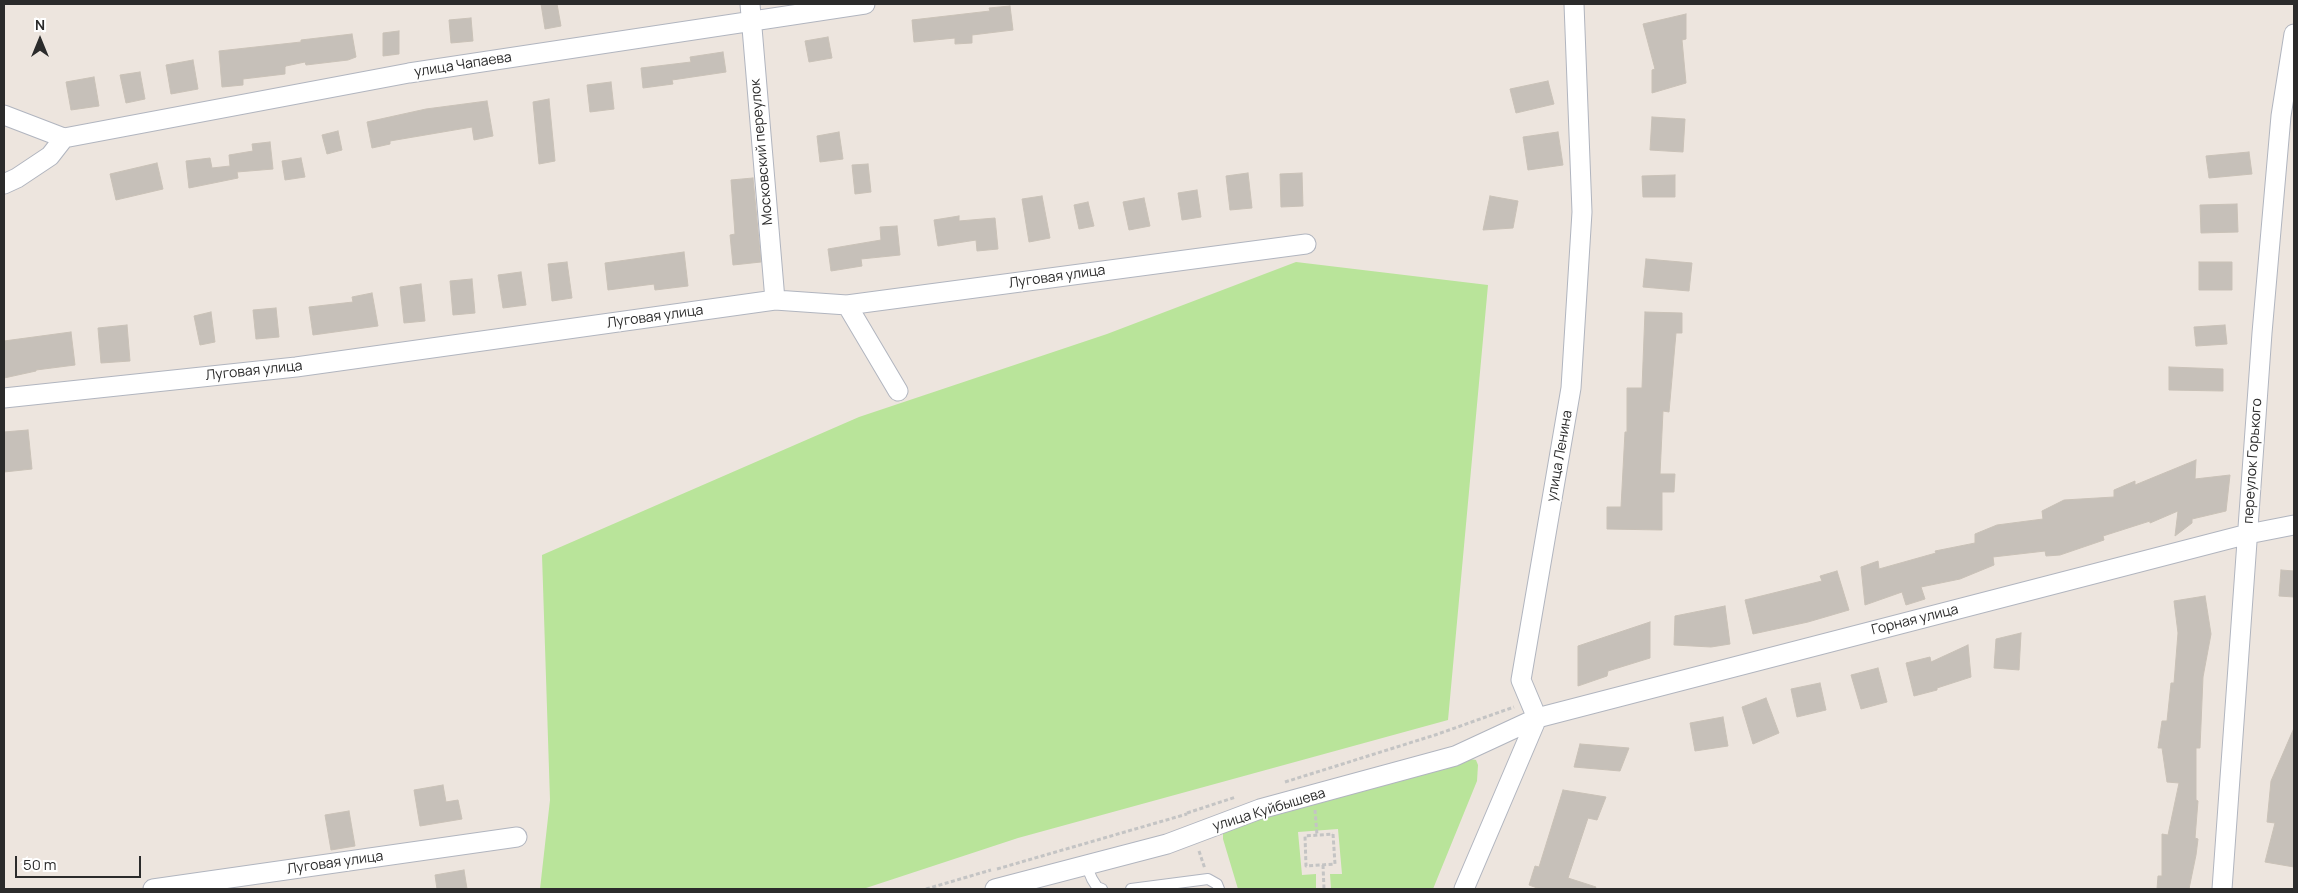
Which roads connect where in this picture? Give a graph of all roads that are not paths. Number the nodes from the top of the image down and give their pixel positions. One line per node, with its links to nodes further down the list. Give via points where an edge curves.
1 (865, 4): 3 (street, улица Чапаева)
2 (1574, 4): 15 (street, улица Ленина, via 1582,212 1572,378 1521,680)
3 (751, 12): 6 (street, улица Чапаева); 9 (street, Московский переулок)
4 (2294, 34): 14 (street, переулок Горького, via 2281,116)
5 (4, 115): 6 (street)
6 (64, 138): 7 (street, via 50,156)
7 (4, 184)
8 (1306, 244): 10 (street, Луговая улица)
9 (775, 300): 10 (street, Луговая улица); 12 (street, Луговая улица, via 296,367)
10 (847, 306): 11 (street)
11 (898, 391)
12 (4, 398)
13 (2294, 526): 14 (street, Горная улица)
14 (2248, 534): 15 (street, Горная улица); 24 (street, переулок Горького)
15 (1534, 710): 17 (street, улица Куйбышева, via 1455,756 1260,809 1167,844); 23 (street)
16 (517, 837): 18 (street, Луговая улица)
17 (1086, 865): 19 (street, улица Куйбышева); 20 (lane, via 1097,887)
18 (153, 889)
19 (995, 889)
20 (1102, 889)
21 (1131, 889): 22 (lane, via 1208,879)
22 (1220, 889)
23 (1464, 889)
24 (2222, 889)

